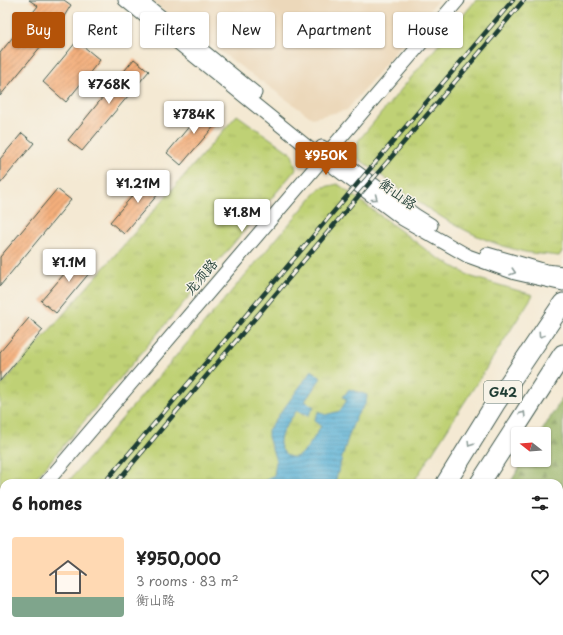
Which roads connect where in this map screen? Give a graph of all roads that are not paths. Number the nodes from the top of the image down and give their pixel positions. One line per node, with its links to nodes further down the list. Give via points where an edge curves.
1 (125, 0): 4 (street, 衡山路)
2 (140, 0): 4 (street, 衡山路)
3 (458, 0): 4 (street, 龙须路)
4 (326, 155): 5 (street, 衡山路, via 457,242 492,256); 6 (street, 衡山路, one-way to 6, via 403,219 468,256 515,273); 9 (street, 龙须路)
5 (563, 273)
6 (563, 284)
7 (563, 303): 10 (highway, G42, one-way to 10)
8 (563, 354): 11 (highway, G42, one-way to 8)
9 (49, 479)
10 (448, 479)
11 (483, 479)

